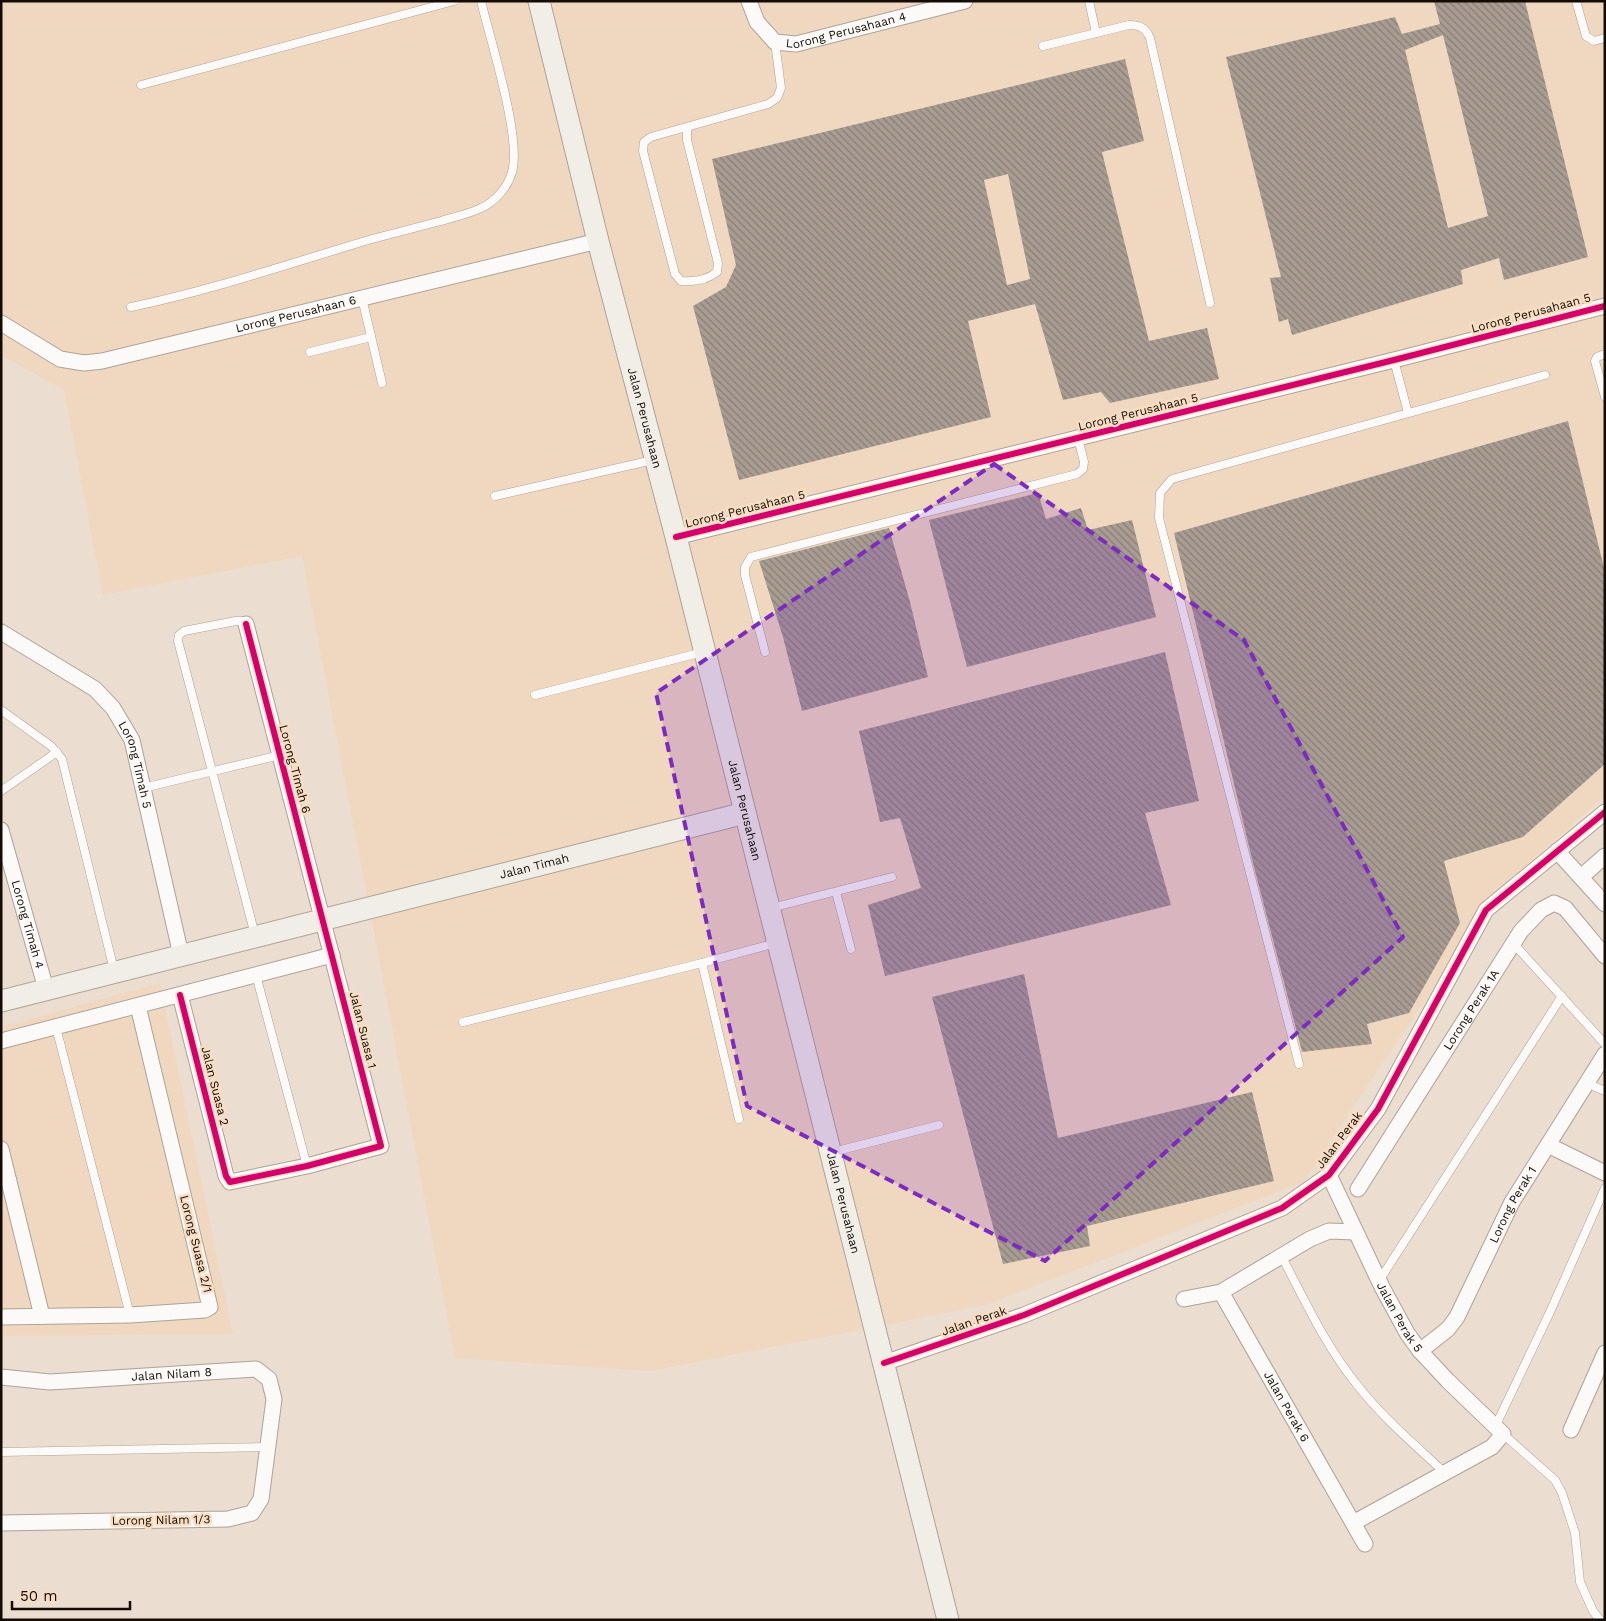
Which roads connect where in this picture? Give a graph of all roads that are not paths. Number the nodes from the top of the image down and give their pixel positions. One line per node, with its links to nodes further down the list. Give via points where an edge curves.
1 (454, 1): 12 (lane)
2 (481, 1): 18 (lane, via 514,145 512,172 501,194 482,208 457,217 372,239 221,286)
3 (539, 1): 14 (main road, Jalan Perusahaan)
4 (749, 1): 10 (street, Lorong Perusahaan 4, via 757,22)
5 (965, 1): 10 (street, Lorong Perusahaan 4, via 796,44)
6 (1089, 1): 8 (lane)
7 (1576, 1): 9 (lane, via 1586,36 1594,40)
8 (1096, 33): 11 (lane); 16 (lane, via 1136,25 1142,27 1150,38)
9 (1605, 38)
10 (775, 42): 13 (lane, via 781,88 777,98 768,104)
11 (1043, 46)
12 (141, 85)
13 (687, 127): 13 (lane, via 687,140 718,263 717,272 711,277 689,282 681,281 675,274 643,151 644,142 651,137)
14 (598, 241): 15 (street, Lorong Perusahaan 6); 29 (main road, Jalan Perusahaan)
15 (362, 298): 19 (street, Lorong Perusahaan 6, via 102,361 60,359); 20 (lane)
16 (1210, 303)
17 (1605, 306): 23 (street, Lorong Perusahaan 5)
18 (131, 307)
19 (1, 323)
20 (371, 338): 21 (lane); 25 (lane)
21 (310, 352)
22 (1605, 354): 26 (lane, via 1595,361)
23 (1394, 360): 27 (lane); 28 (street, Lorong Perusahaan 5)
24 (1545, 375): 27 (lane)
25 (382, 383)
26 (1605, 396)
27 (1408, 413): 74 (lane, via 1172,479 1160,493 1158,518)
28 (1078, 438): 31 (street, Lorong Perusahaan 5); 35 (lane, via 1084,462 1077,474 751,557 745,575)
29 (655, 459): 30 (lane); 31 (main road, Jalan Perusahaan)
30 (495, 496)
31 (676, 537): 34 (main road, Jalan Perusahaan)
32 (246, 624): 39 (street, Lorong Timah 6); 40 (lane, via 236,620 184,631 179,635)
33 (1, 632): 41 (street, Lorong Timah 5, via 96,689 113,708 132,740)
34 (705, 651): 36 (lane); 44 (main road, Jalan Perusahaan)
35 (766, 652)
36 (535, 695)
37 (1, 710): 38 (lane)
38 (56, 752): 42 (lane); 62 (lane, via 62,759)
39 (280, 755): 40 (lane); 53 (street, Lorong Timah 6)
40 (212, 772): 41 (lane); 54 (lane)
41 (143, 788): 58 (street, Lorong Timah 5)
42 (1, 791)
43 (1605, 812): 46 (street, Jalan Perak)
44 (745, 813): 52 (main road, Jalan Perusahaan); 53 (main road, Jalan Timah)
45 (1, 830): 64 (street, Lorong Timah 4)
46 (1557, 851): 49 (street); 84 (street, Jalan Perak, via 1486,910 1378,1109)
47 (1603, 860): 49 (street)
48 (892, 877): 50 (lane)
49 (1581, 877): 51 (street)
50 (836, 892): 52 (lane); 57 (lane)
51 (1605, 904)
52 (770, 909): 55 (main road, Jalan Perusahaan)
53 (323, 919): 54 (main road, Jalan Timah); 59 (street, Jalan Suasa 1)
54 (256, 936): 58 (main road, Jalan Timah)
55 (778, 942): 61 (lane); 81 (main road, Jalan Perusahaan)
56 (1513, 943): 60 (street, Lorong Perak 1A, via 1541,910 1554,903 1565,908); 66 (lane); 86 (street, Lorong Perak 1A)
57 (851, 949)
58 (181, 955): 62 (main road, Jalan Timah)
59 (332, 955): 63 (street); 82 (street, Jalan Suasa 1, via 381,1146)
60 (1605, 956)
61 (702, 963): 69 (lane); 77 (lane)
62 (115, 972): 64 (main road, Jalan Timah)
63 (256, 975): 65 (street); 82 (lane)
64 (46, 989): 67 (main road, Jalan Timah)
65 (180, 995): 68 (street); 82 (street, Jalan Suasa 2, via 230,1182)
66 (1562, 996): 72 (lane); 89 (lane)
67 (1, 1000)
68 (138, 1006): 70 (street); 92 (street, Lorong Suasa 2/1, via 210,1307)
69 (463, 1022)
70 (56, 1027): 71 (street); 92 (lane)
71 (1, 1042)
72 (1605, 1044)
73 (1605, 1054): 75 (street, Lorong Perak 1)
74 (1299, 1064)
75 (1586, 1083): 76 (lane); 79 (street, Lorong Perak 1)
76 (1605, 1092)
77 (739, 1119)
78 (939, 1125): 81 (lane)
79 (1548, 1145): 83 (street); 95 (street, Lorong Perak 1, via 1512,1202 1457,1317 1448,1329)
80 (1, 1149): 93 (street)
81 (831, 1152): 97 (main road, Jalan Perusahaan)
82 (306, 1166)
83 (1605, 1173)
84 (1329, 1175): 87 (street, Jalan Perak 5); 97 (street, Jalan Perak, via 1282,1208 1024,1316)
85 (1605, 1188): 100 (lane)
86 (1358, 1189)
87 (1355, 1232): 88 (street, via 1329,1231); 89 (street, Jalan Perak 5)
88 (1282, 1257): 90 (street); 103 (lane, via 1328,1344 1358,1386 1398,1430)
89 (1379, 1281): 95 (street, Jalan Perak 5)
90 (1220, 1292): 91 (street); 105 (street, Jalan Perak 6)
91 (1184, 1299)
92 (130, 1315): 93 (street, Lorong Suasa 2/1)
93 (42, 1316): 94 (street, Lorong Suasa 2/1)
94 (1, 1317)
95 (1420, 1351): 100 (street, Jalan Perak 5)
96 (1605, 1353): 99 (street)
97 (884, 1363): 107 (main road, Jalan Perusahaan)
98 (1, 1377): 101 (street, Jalan Nilam 8, via 50,1382 256,1369 269,1378 274,1399)
99 (1571, 1430)
100 (1499, 1431): 103 (street, via 1492,1447); 108 (lane, via 1555,1480 1562,1493 1575,1533 1580,1582)
101 (268, 1447): 102 (lane); 104 (street, Lorong Nilam 1/3, via 261,1499 252,1513 228,1519)
102 (1, 1452)
103 (1445, 1473): 105 (street)
104 (1, 1523)
105 (1353, 1523): 106 (street, Jalan Perak 6)
106 (1365, 1544)
107 (948, 1620)
108 (1600, 1620)

